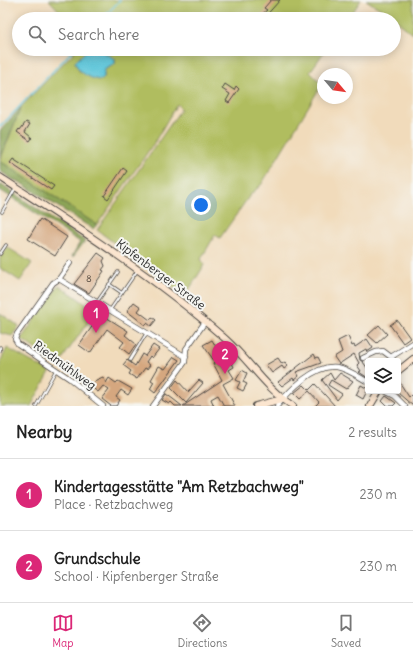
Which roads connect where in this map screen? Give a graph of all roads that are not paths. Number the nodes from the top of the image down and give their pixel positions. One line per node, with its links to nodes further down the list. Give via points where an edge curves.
1 (0, 178): 2 (street, Kipfenberger Straße)
2 (16, 188): 3 (lane); 7 (street, Kipfenberger Straße)
3 (2, 212)
4 (6, 244): 5 (lane)
5 (0, 254)
6 (69, 262): 9 (street)
7 (139, 269): 11 (lane); 14 (street, Kipfenberger Straße)
8 (118, 272): 10 (lane)
9 (59, 279): 12 (street); 26 (street, Riedmühlweg, via 15,339 18,344)
10 (109, 284): 11 (lane); 12 (lane)
11 (122, 292): 13 (lane)
12 (96, 303): 13 (street)
13 (109, 311): 15 (street)
14 (205, 322): 19 (street, via 186,349); 30 (street, Kipfenberger Straße, via 235,348)
15 (146, 334): 19 (street); 24 (lane)
16 (413, 343): 22 (street)
17 (0, 347): 18 (lane)
18 (0, 351)
19 (186, 357): 33 (street)
20 (362, 358): 21 (street, via 383,350)
21 (391, 358)
22 (393, 358)
23 (413, 359): 25 (street)
24 (130, 360)
25 (401, 368)
26 (56, 370): 31 (lane); 32 (street, Riedmühlweg)
27 (365, 380): 30 (street, via 341,368 322,368)
28 (377, 394): 37 (street)
29 (391, 394): 38 (street)
30 (282, 399): 34 (street); 35 (street); 36 (street, Kipfenberger Straße)
31 (36, 406)
32 (103, 406)
33 (153, 406)
34 (256, 406)
35 (277, 406)
36 (293, 406)
37 (370, 406)
38 (405, 406)

